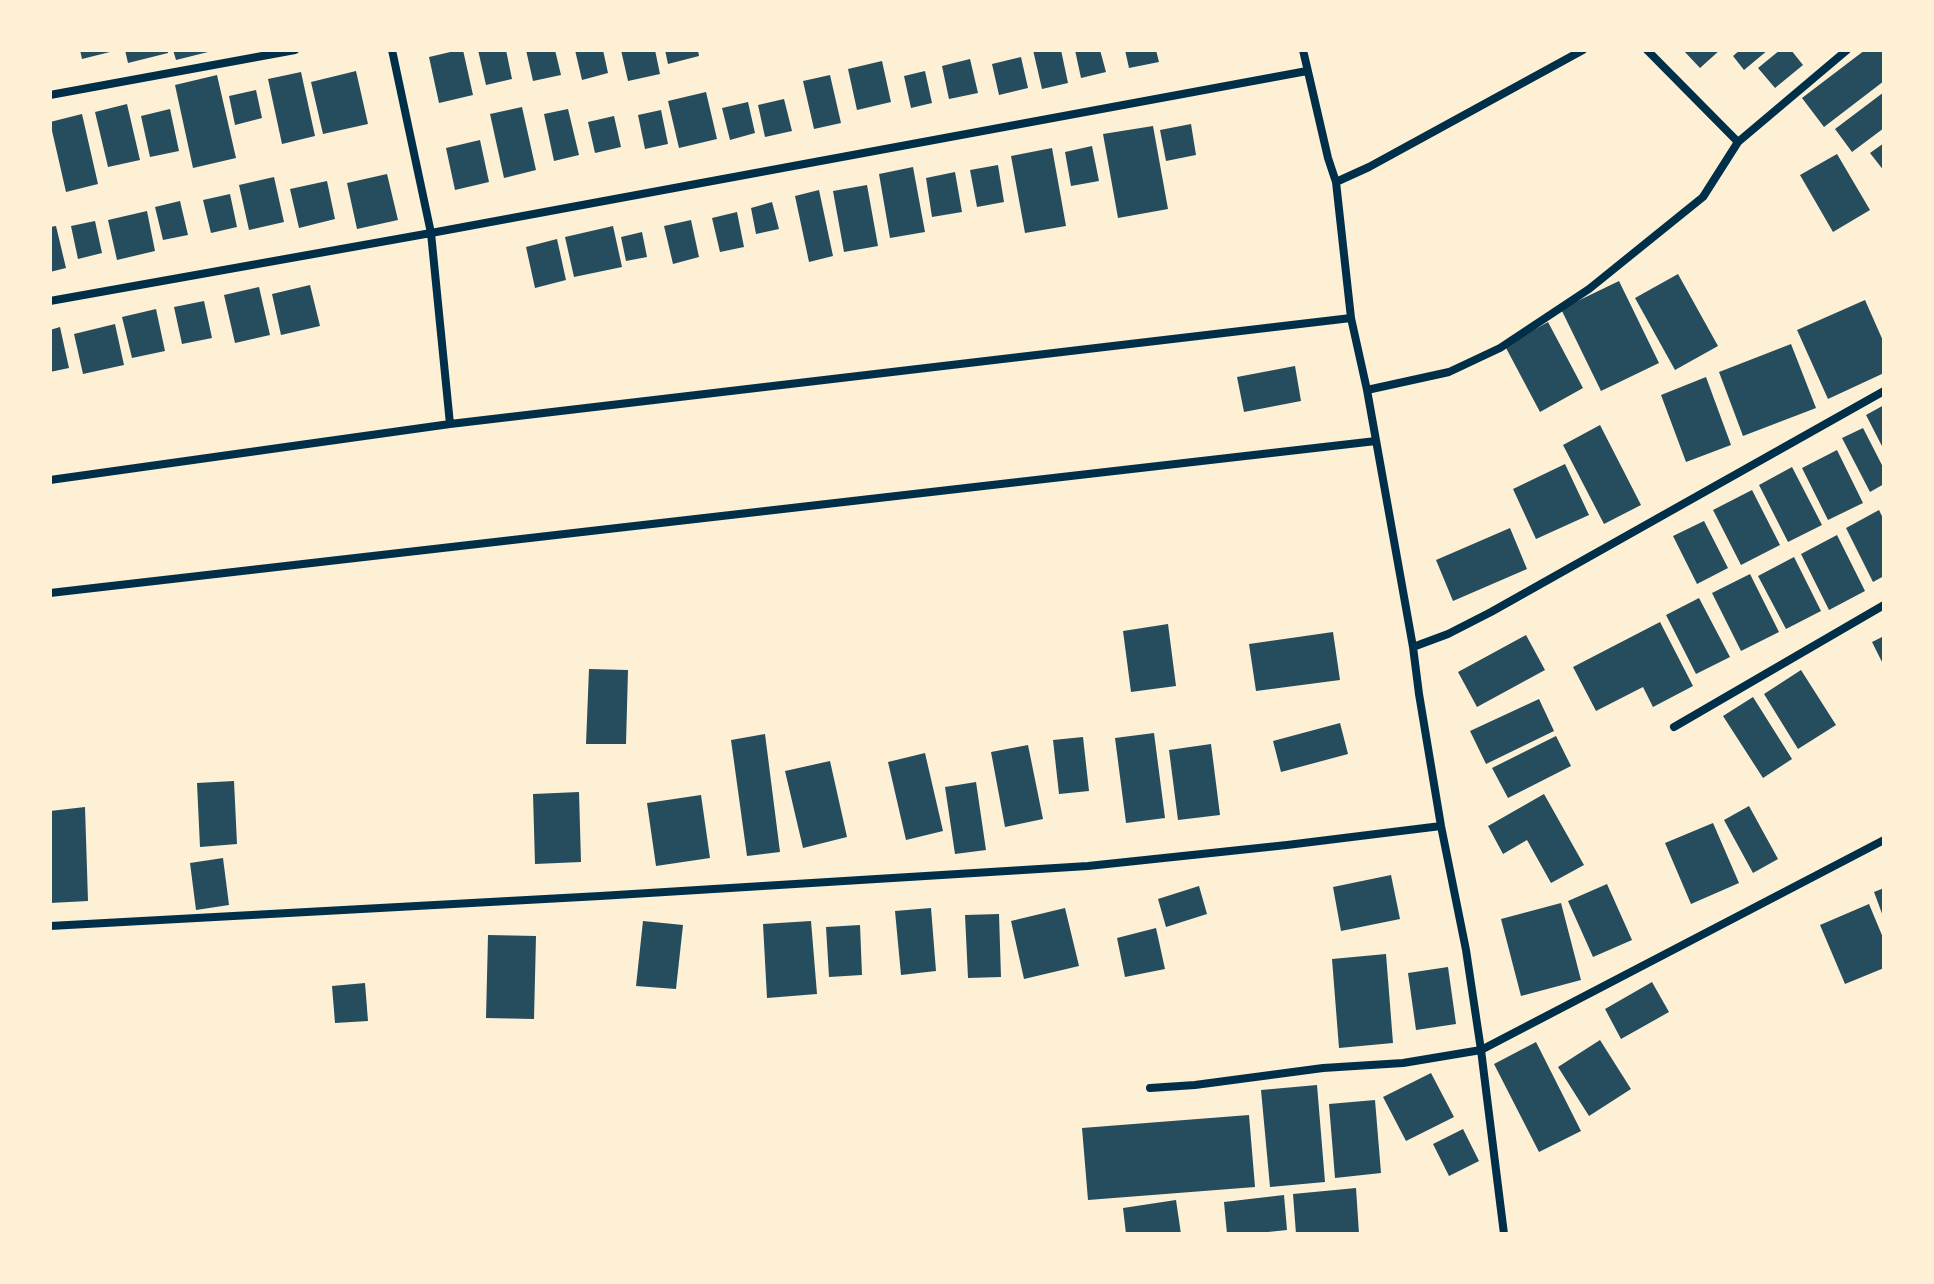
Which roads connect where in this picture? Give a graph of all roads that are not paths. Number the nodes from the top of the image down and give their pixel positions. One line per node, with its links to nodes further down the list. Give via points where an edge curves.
1 (295, 50): 8 (street)
2 (392, 50): 11 (street)
3 (1303, 50): 7 (street)
4 (1583, 50): 10 (street)
5 (1647, 50): 9 (street)
6 (1847, 50): 9 (street)
7 (1307, 71): 10 (street); 11 (street)
8 (50, 95)
9 (1738, 142): 14 (street, via 1703,197 1589,289 1500,348 1449,372)
10 (1336, 182): 13 (street)
11 (431, 233): 12 (street); 16 (street)
12 (50, 301)
13 (1351, 318): 14 (street); 16 (street)
14 (1367, 390): 17 (street)
15 (1884, 391): 21 (street, via 1491,612)
16 (450, 424): 18 (street)
17 (1376, 441): 19 (street); 21 (street)
18 (50, 480)
19 (50, 593)
20 (1884, 605): 22 (street)
21 (1413, 647): 23 (street)
22 (1674, 727)
23 (1441, 826): 25 (street, via 1088,866); 26 (street)
24 (1884, 840): 26 (street)
25 (50, 926)
26 (1481, 1050): 27 (street, via 1403,1063); 28 (street)
27 (1150, 1088)
28 (1504, 1234)

